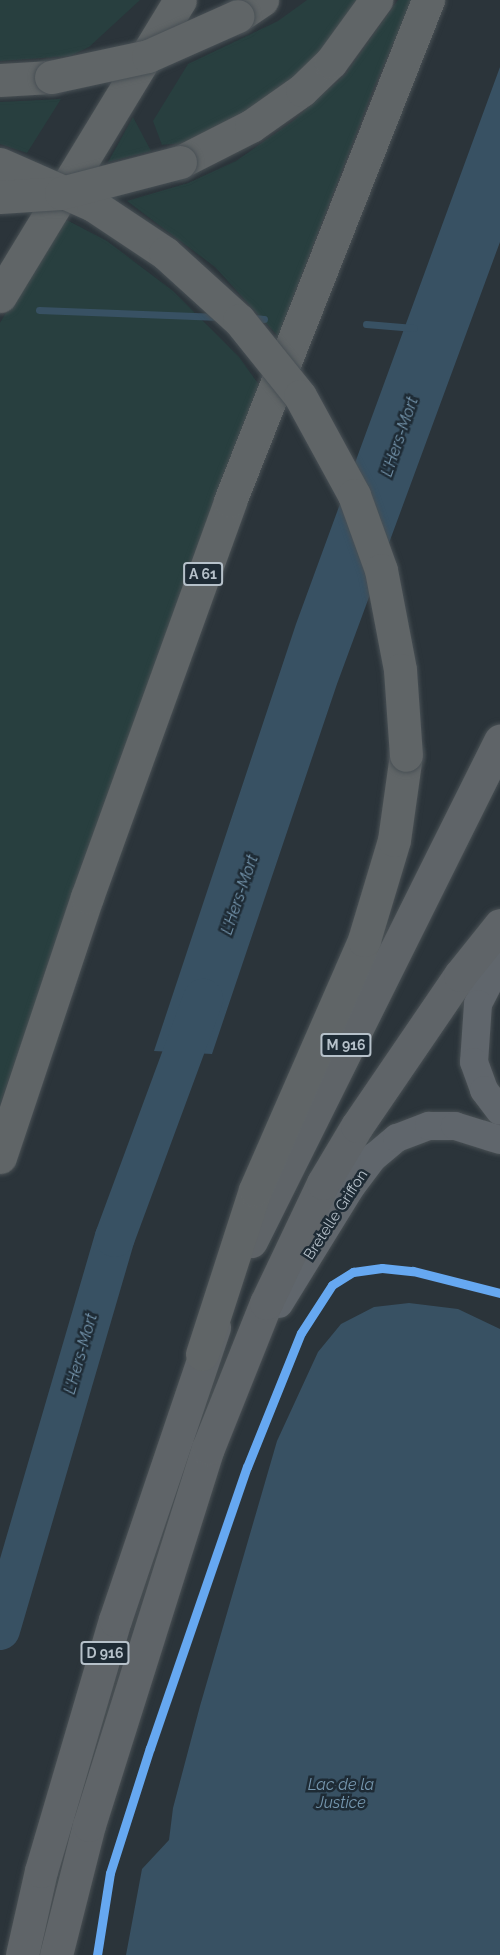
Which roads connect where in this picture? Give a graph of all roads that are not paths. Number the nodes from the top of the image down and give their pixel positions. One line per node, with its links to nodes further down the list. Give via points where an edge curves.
1 (180, 0): 8 (highway)
2 (376, 0): 7 (highway, bridge, via 331,62 302,90 251,126 180,162 61,194)
3 (428, 0): 14 (highway, A 61, via 230,501 87,897)
4 (250, 8): 5 (highway, bridge, via 148,56 51,77)
5 (0, 80)
6 (0, 164): 15 (highway, bridge, via 93,205 165,253 239,320 300,396 354,495 381,570 400,670 406,755 394,840 364,940 255,1190)
7 (0, 197)
8 (0, 296)
9 (500, 741): 15 (highway, M 916, via 270,1198)
10 (500, 925): 16 (highway, via 395,1066 334,1164 266,1303)
11 (500, 961): 12 (main road, via 478,1004 474,1062 484,1090)
12 (500, 1111)
13 (500, 1140): 16 (main road, Bretelle Griffon, via 456,1126 429,1126 397,1138 374,1157 351,1187)
14 (0, 1157)
15 (202, 1354): 17 (highway, D 916, via 112,1631 41,1871)
16 (245, 1359): 18 (highway, D 916, via 208,1448 89,1825)
17 (22, 1955)
18 (57, 1955)

